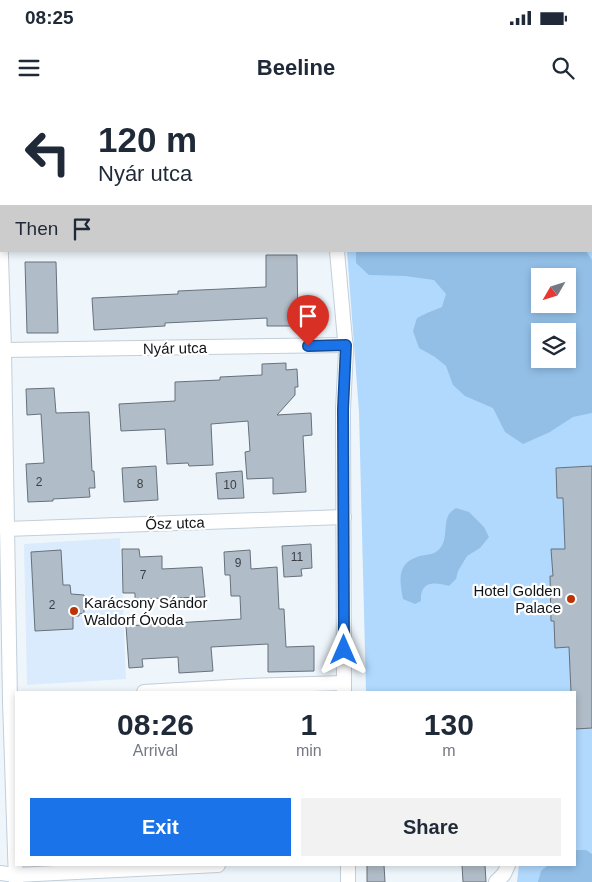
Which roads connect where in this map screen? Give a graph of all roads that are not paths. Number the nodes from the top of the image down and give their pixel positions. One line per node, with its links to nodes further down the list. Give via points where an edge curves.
1 (0, 252): 3 (street)
2 (337, 252): 4 (street)
3 (1, 293): 5 (street)
4 (346, 345): 5 (street, Nyár utca); 6 (street)
5 (4, 350): 7 (street)
6 (344, 517): 7 (street, Ősz utca); 9 (street)
7 (6, 529): 8 (street)
8 (4, 585): 11 (street)
9 (344, 688): 10 (street, via 248,686)
10 (161, 691)
11 (13, 701): 12 (street)
12 (15, 819)
13 (202, 866): 17 (street)
14 (348, 866): 18 (street)
15 (508, 866): 19 (street)
16 (0, 873): 17 (street)
17 (16, 878)
18 (348, 882)
19 (496, 882)

